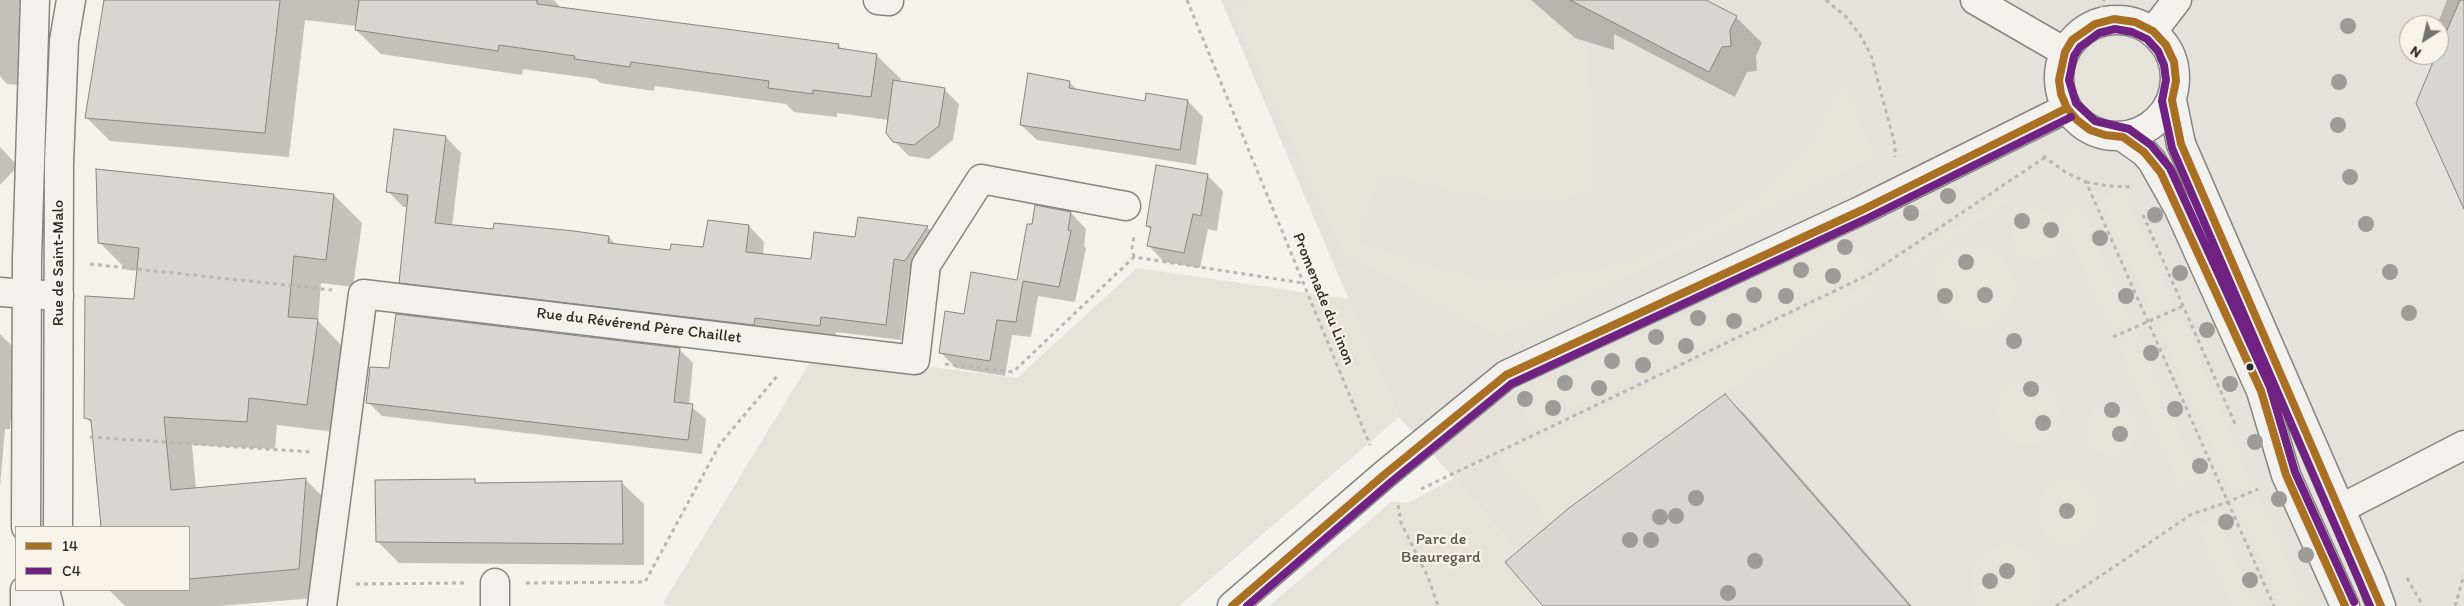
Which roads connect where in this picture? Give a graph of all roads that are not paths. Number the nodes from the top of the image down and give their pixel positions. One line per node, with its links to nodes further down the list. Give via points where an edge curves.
1 (35, 0): 12 (street, Rue de Saint-Malo, via 29,153)
2 (71, 0): 13 (street, Rue de Saint-Malo, via 64,41 59,162)
3 (1975, 0): 7 (street)
4 (2177, 0): 6 (street)
5 (2100, 12): 6 (street); 7 (street, via 2072,40)
6 (2153, 31): 8 (street, via 2166,45 2174,62 2176,81)
7 (2065, 52): 9 (street, via 2059,80)
8 (2172, 100): 10 (street, via 2153,125); 15 (street, via 2181,144)
9 (2067, 108): 10 (street, via 2090,130); 25 (street, via 1862,210 1506,375)
10 (2123, 136): 26 (street, via 2152,161 2179,209 2261,391 2286,475)
11 (1126, 206): 21 (street, Rue du Révérend Père Chaillet, via 981,179 926,265 915,360 363,294)
12 (13, 293): 13 (street); 16 (street, Rue de Saint-Malo)
13 (59, 296): 17 (street, Rue de Saint-Malo)
14 (2464, 445): 15 (street)
15 (2340, 509): 27 (street)
16 (26, 526)
17 (58, 526)
18 (25, 591): 22 (street)
19 (45, 591): 23 (street)
20 (58, 591): 24 (street)
21 (323, 595)
22 (25, 606)
23 (49, 606)
24 (58, 606)
25 (1232, 606)
26 (2345, 606)
27 (2381, 606)

